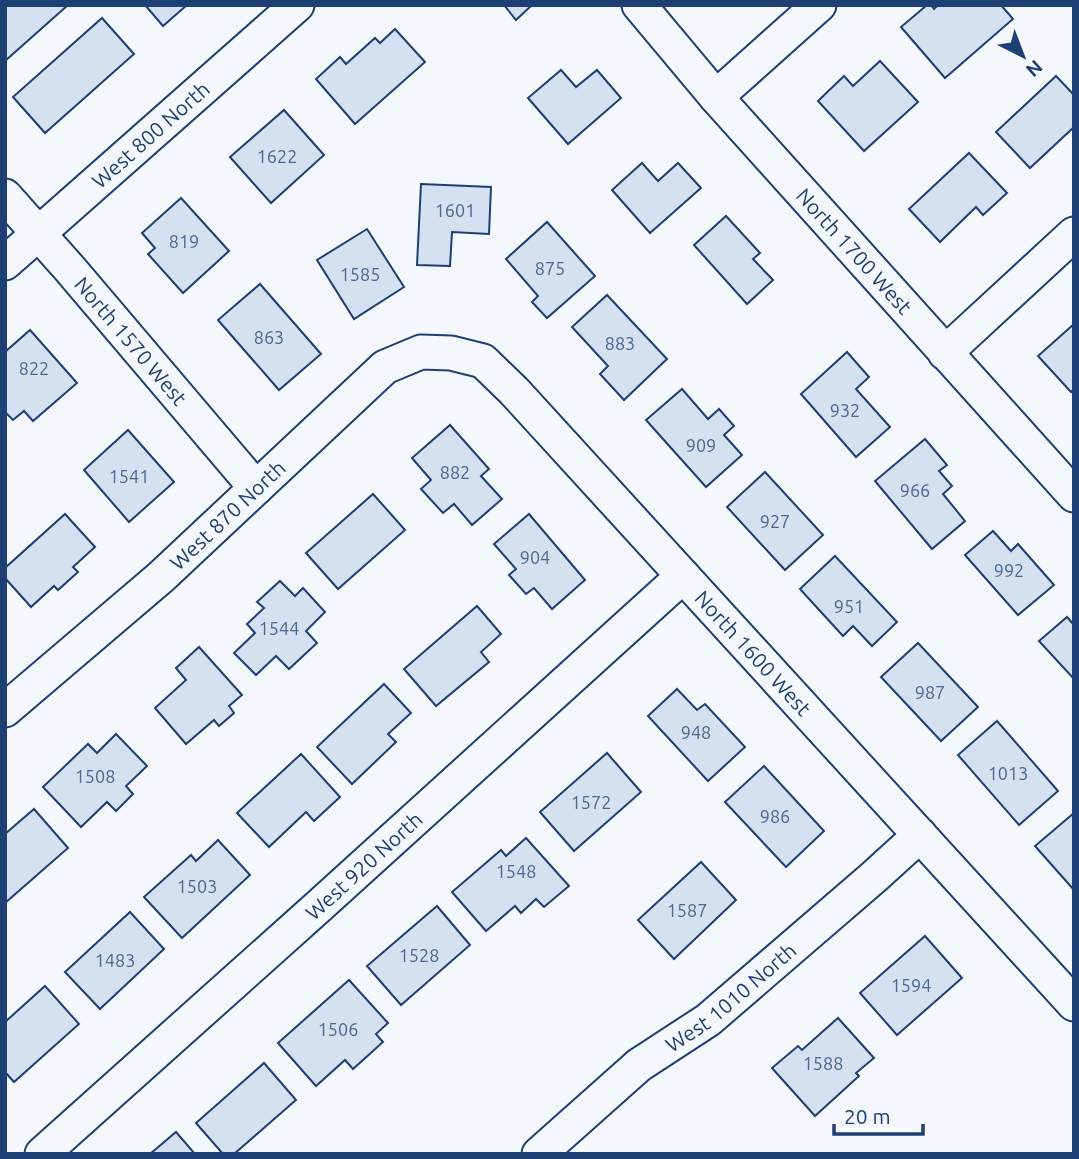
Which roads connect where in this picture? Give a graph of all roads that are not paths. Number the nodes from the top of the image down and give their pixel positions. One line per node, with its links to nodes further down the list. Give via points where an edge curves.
1 (297, 5): 6 (street, West 800 North)
2 (639, 5): 4 (street, North 1700 West)
3 (819, 5): 4 (street)
4 (716, 97): 9 (street, North 1700 West)
5 (5, 196): 6 (street, North 1570 West)
6 (39, 233): 8 (street, West 800 North); 11 (street, North 1570 West)
7 (1074, 234): 9 (street)
8 (5, 263)
9 (945, 353): 12 (street, North 1700 West)
10 (462, 356): 11 (street, West 870 North, via 421,352 386,367); 13 (street, North 1600 West, via 483,361 514,391)
11 (256, 488): 14 (street, West 870 North)
12 (1074, 495)
13 (683, 576): 15 (street, North 1600 West); 17 (street, West 920 North)
14 (5, 710)
15 (920, 835): 16 (street, North 1600 West); 18 (street, West 1010 North, via 708,1020 639,1065)
16 (1074, 1004)
17 (42, 1154)
18 (539, 1154)

